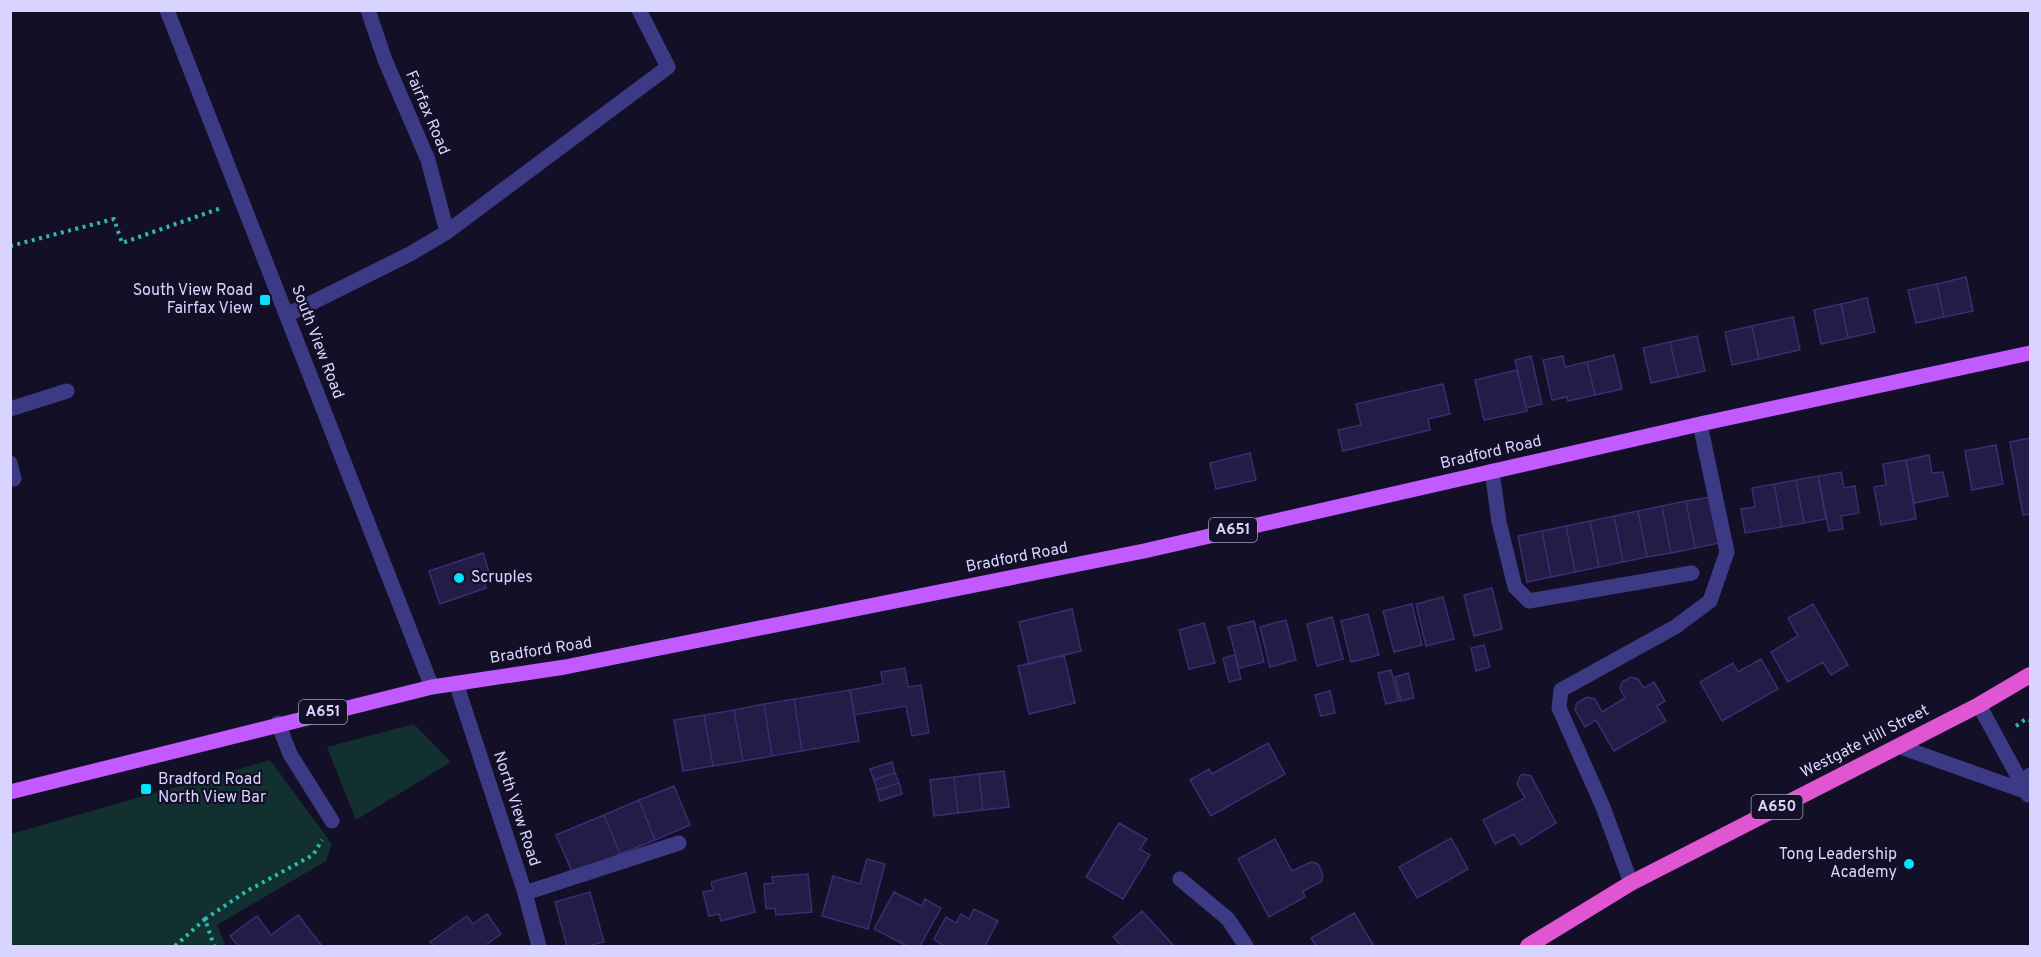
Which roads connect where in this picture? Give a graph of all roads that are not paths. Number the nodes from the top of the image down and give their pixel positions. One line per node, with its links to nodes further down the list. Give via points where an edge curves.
1 (167, 10): 5 (street, South View Road)
2 (368, 10): 4 (street, Fairfax Road, via 428,160)
3 (639, 10): 4 (street, via 668,67)
4 (447, 232): 5 (street)
5 (287, 315): 16 (street, South View Road)
6 (2031, 353): 9 (main road, Bradford Road / A651)
7 (67, 392): 8 (street)
8 (10, 409)
9 (1700, 424): 11 (main road, Bradford Road / A651); 26 (street, via 1727,552 1710,601 1675,627 1562,690 1559,708 1603,807)
10 (10, 463): 12 (street)
11 (1492, 471): 13 (street, via 1515,587 1529,602); 15 (main road, Bradford Road / A651, via 1144,551 565,667)
12 (14, 479)
13 (1692, 573)
14 (2031, 675): 17 (highway, Westgate Hill Street / A650)
15 (456, 683): 16 (main road, Bradford Road / A651); 27 (street, North View Road)
16 (432, 687): 18 (main road, Bradford Road / A651)
17 (1979, 705): 19 (highway, Westgate Hill Street / A650); 22 (street)
18 (278, 723): 21 (main road, Bradford Road / A651, via 214,742); 23 (street, via 290,754)
19 (1898, 746): 22 (street); 26 (highway, Westgate Hill Street / A650)
20 (2031, 775): 22 (street)
21 (12, 789)
22 (2029, 796)
23 (332, 820)
24 (679, 843): 27 (street)
25 (1179, 879): 29 (street, via 1228,920)
26 (1631, 883): 30 (highway, Westgate Hill Street / A650)
27 (525, 893): 28 (street, North View Road)
28 (539, 946)
29 (1246, 946)
30 (1528, 946)

